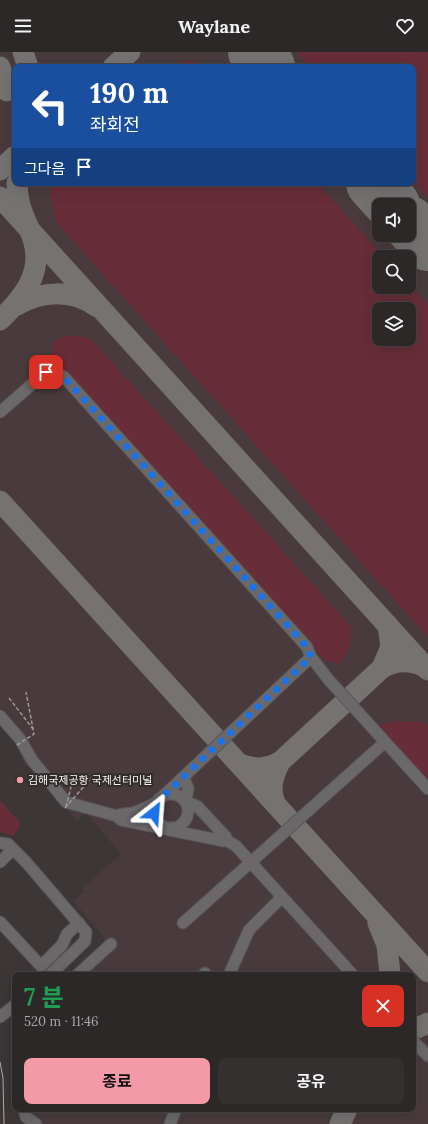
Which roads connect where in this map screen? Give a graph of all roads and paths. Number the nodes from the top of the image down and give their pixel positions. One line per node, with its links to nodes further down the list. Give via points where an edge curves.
1 (0, 412): 2 (lane, via 41,375 53,371 59,373 307,647)
2 (311, 657): 7 (lane); 11 (lane)
3 (26, 692): 6 (path, bridge)
4 (9, 698): 6 (path)
5 (0, 716): 15 (lane, via 66,802)
6 (33, 729): 8 (path, bridge, via 34,734)
7 (386, 742): 12 (lane); 21 (lane)
8 (17, 745)
9 (74, 775): 10 (path, bridge, via 66,808)
10 (92, 777)
11 (184, 777): 13 (lane); 14 (lane, via 188,788)
12 (428, 789)
13 (159, 800): 14 (lane, via 172,794); 15 (lane, via 145,809); 16 (lane, via 154,807 155,818 163,827)
14 (186, 802): 16 (lane, via 188,814 184,824 174,829); 17 (lane, via 201,810)
15 (117, 816): 16 (lane, via 121,820)
16 (168, 828): 17 (lane)
17 (226, 840): 21 (lane, via 236,846)
18 (0, 843): 19 (lane, via 8,844)
19 (13, 849): 20 (lane); 24 (lane)
20 (0, 862)
21 (251, 863): 22 (lane); 25 (lane)
22 (282, 897): 29 (lane, via 249,930); 30 (lane)
23 (0, 922): 24 (lane, via 41,966)
24 (79, 923): 27 (lane, via 86,932 85,941)
25 (183, 923)
26 (111, 944): 28 (lane)
27 (53, 972)
28 (86, 972)
29 (230, 972)
30 (350, 972)
31 (416, 1044): 32 (lane)
32 (428, 1056)
33 (25, 1112): 35 (lane, via 26,1117)
34 (175, 1112): 36 (lane)
35 (36, 1124)
36 (170, 1124)

